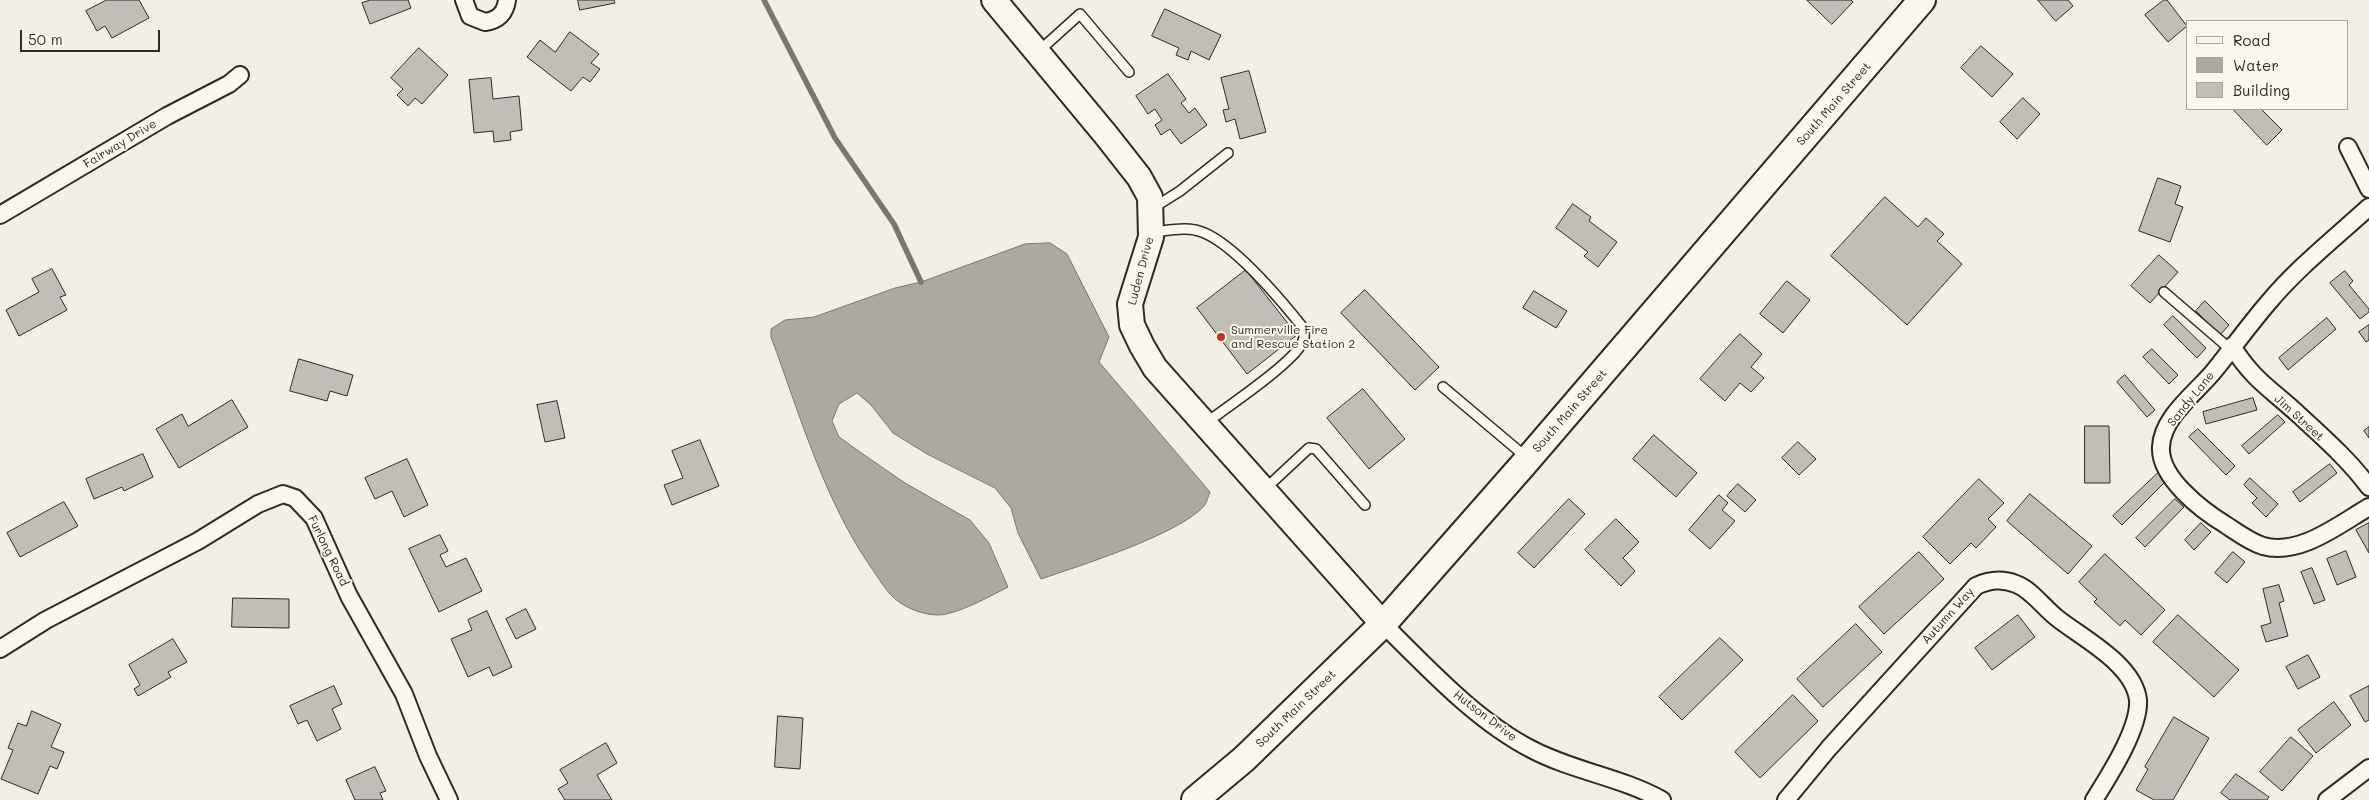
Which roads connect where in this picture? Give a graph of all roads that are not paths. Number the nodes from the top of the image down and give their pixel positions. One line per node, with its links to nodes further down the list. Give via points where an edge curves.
1 (464, 0): 2 (street, via 470,16 485,22 500,16)
2 (507, 0)
3 (994, 0): 5 (street)
4 (1922, 0): 18 (main road, South Main Street)
5 (1037, 53): 6 (lane, via 1080,14); 13 (street, via 1139,177 1150,197)
6 (1129, 72)
7 (240, 75): 12 (street, Fairway Drive)
8 (2348, 147): 10 (street)
9 (1228, 153): 13 (lane, via 1180,191)
10 (2369, 189)
11 (2369, 207): 15 (street, Sandy Lane, via 2289,281)
12 (0, 215)
13 (1151, 220): 17 (street, Luden Drive, via 1147,253 1130,304 1132,325 1155,368); 17 (lane, via 1208,236 1251,268 1301,325 1305,336 1290,359)
14 (2164, 292): 15 (lane)
15 (2231, 348): 19 (street, Jim Street, via 2262,385 2341,454); 22 (street, Sandy Lane, via 2164,434 2162,460 2176,484 2223,523 2254,542 2275,548 2303,544)
16 (1443, 387): 18 (lane)
17 (1204, 424): 20 (street, Luden Drive)
18 (1528, 459): 23 (main road, South Main Street)
19 (2369, 486)
20 (1263, 491): 21 (lane, via 1309,448 1316,449); 23 (street, Luden Drive)
21 (1365, 505)
22 (2369, 507)
23 (1383, 624): 27 (main road, South Main Street, via 1244,759); 28 (street, Hutson Drive, via 1449,689 1511,738 1547,756)
24 (0, 648): 26 (street, Furlong Road, via 258,504 283,494 295,498 314,518 349,596 404,694)
25 (2369, 768): 31 (street)
26 (449, 800)
27 (1194, 800)
28 (1662, 800)
29 (1786, 800): 30 (street, Autumn Way, via 1976,586 1990,580 2008,581 2027,590 2056,617 2105,652 2134,685 2138,709 2134,726)
30 (2094, 800)
31 (2327, 800)

